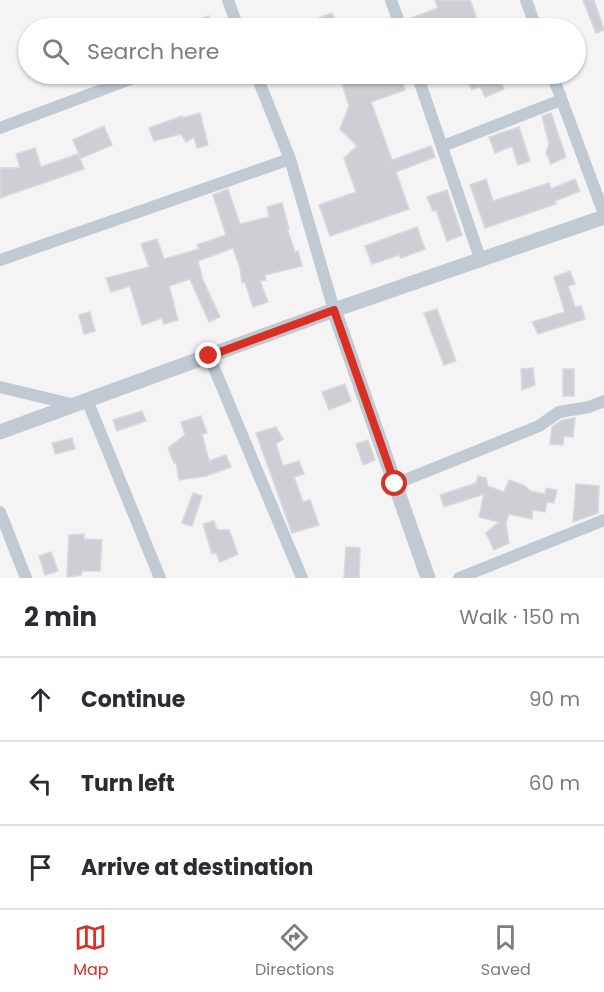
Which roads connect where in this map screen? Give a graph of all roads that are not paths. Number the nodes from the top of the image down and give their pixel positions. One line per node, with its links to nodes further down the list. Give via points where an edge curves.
1 (228, 0): 4 (street)
2 (391, 0): 5 (street)
3 (526, 0): 6 (street)
4 (234, 18)
5 (397, 18)
6 (532, 18)
7 (117, 84): 12 (street)
8 (260, 84): 14 (street)
9 (421, 84): 13 (street)
10 (555, 84): 11 (street)
11 (561, 100): 13 (street); 15 (street)
12 (0, 128)
13 (443, 146): 17 (street)
14 (290, 159): 16 (street); 18 (street)
15 (604, 216): 17 (street)
16 (0, 260)
17 (481, 261): 18 (street)
18 (334, 310): 19 (street); 24 (street)
19 (209, 356): 22 (street); 29 (street)
20 (0, 387): 22 (street)
21 (604, 401): 24 (street, via 559,412 538,426)
22 (81, 402): 23 (street); 28 (street)
23 (0, 432)
24 (395, 484): 30 (street)
25 (0, 512): 27 (street)
26 (604, 520): 31 (street)
27 (26, 578)
28 (160, 578)
29 (302, 578)
30 (428, 578)
31 (459, 578)

